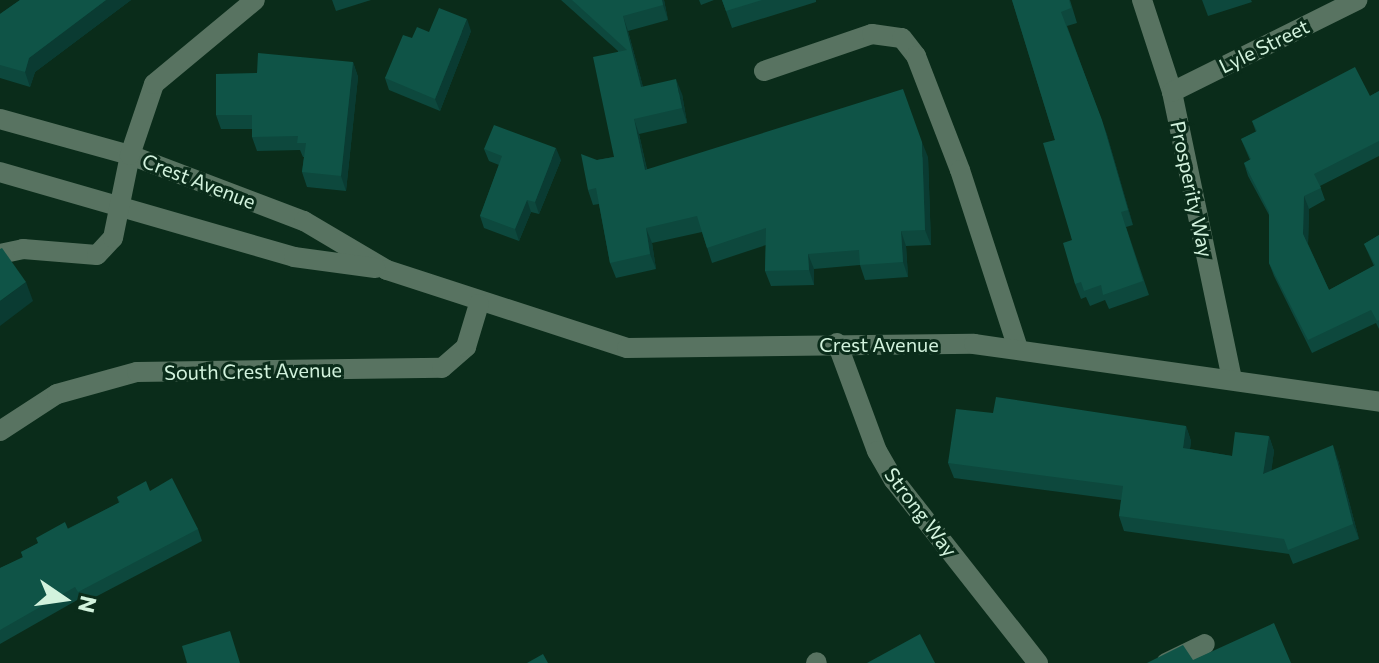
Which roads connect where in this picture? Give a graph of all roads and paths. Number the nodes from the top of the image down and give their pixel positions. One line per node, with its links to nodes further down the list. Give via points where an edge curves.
1 (255, 0): 7 (street, via 154,84)
2 (1142, 0): 5 (street, Prosperity Way)
3 (1357, 0): 5 (street, Lyle Street)
4 (764, 71): 14 (street, via 872,34 902,38 916,56 960,170)
5 (1172, 92): 15 (street, Prosperity Way)
6 (0, 119): 7 (street, Crest Avenue)
7 (130, 155): 9 (street); 11 (street, Crest Avenue, via 304,221)
8 (0, 172): 9 (street, Crest Avenue)
9 (119, 204): 10 (street, via 113,238 97,255 23,249); 11 (street, Crest Avenue, via 294,257)
10 (0, 254)
11 (387, 270): 12 (street, Crest Avenue)
12 (479, 304): 13 (street, Crest Avenue, via 627,348); 17 (street, South Crest Avenue, via 466,347 442,368 137,372 57,394)
13 (837, 343): 14 (street, Crest Avenue); 19 (street, Strong Way, via 877,451 894,480)
14 (1018, 349): 15 (street, Crest Avenue)
15 (1232, 380): 16 (street, Crest Avenue)
16 (1379, 402)
17 (0, 431)
18 (1205, 644): 20 (street)
19 (1038, 663)
20 (1166, 663)

